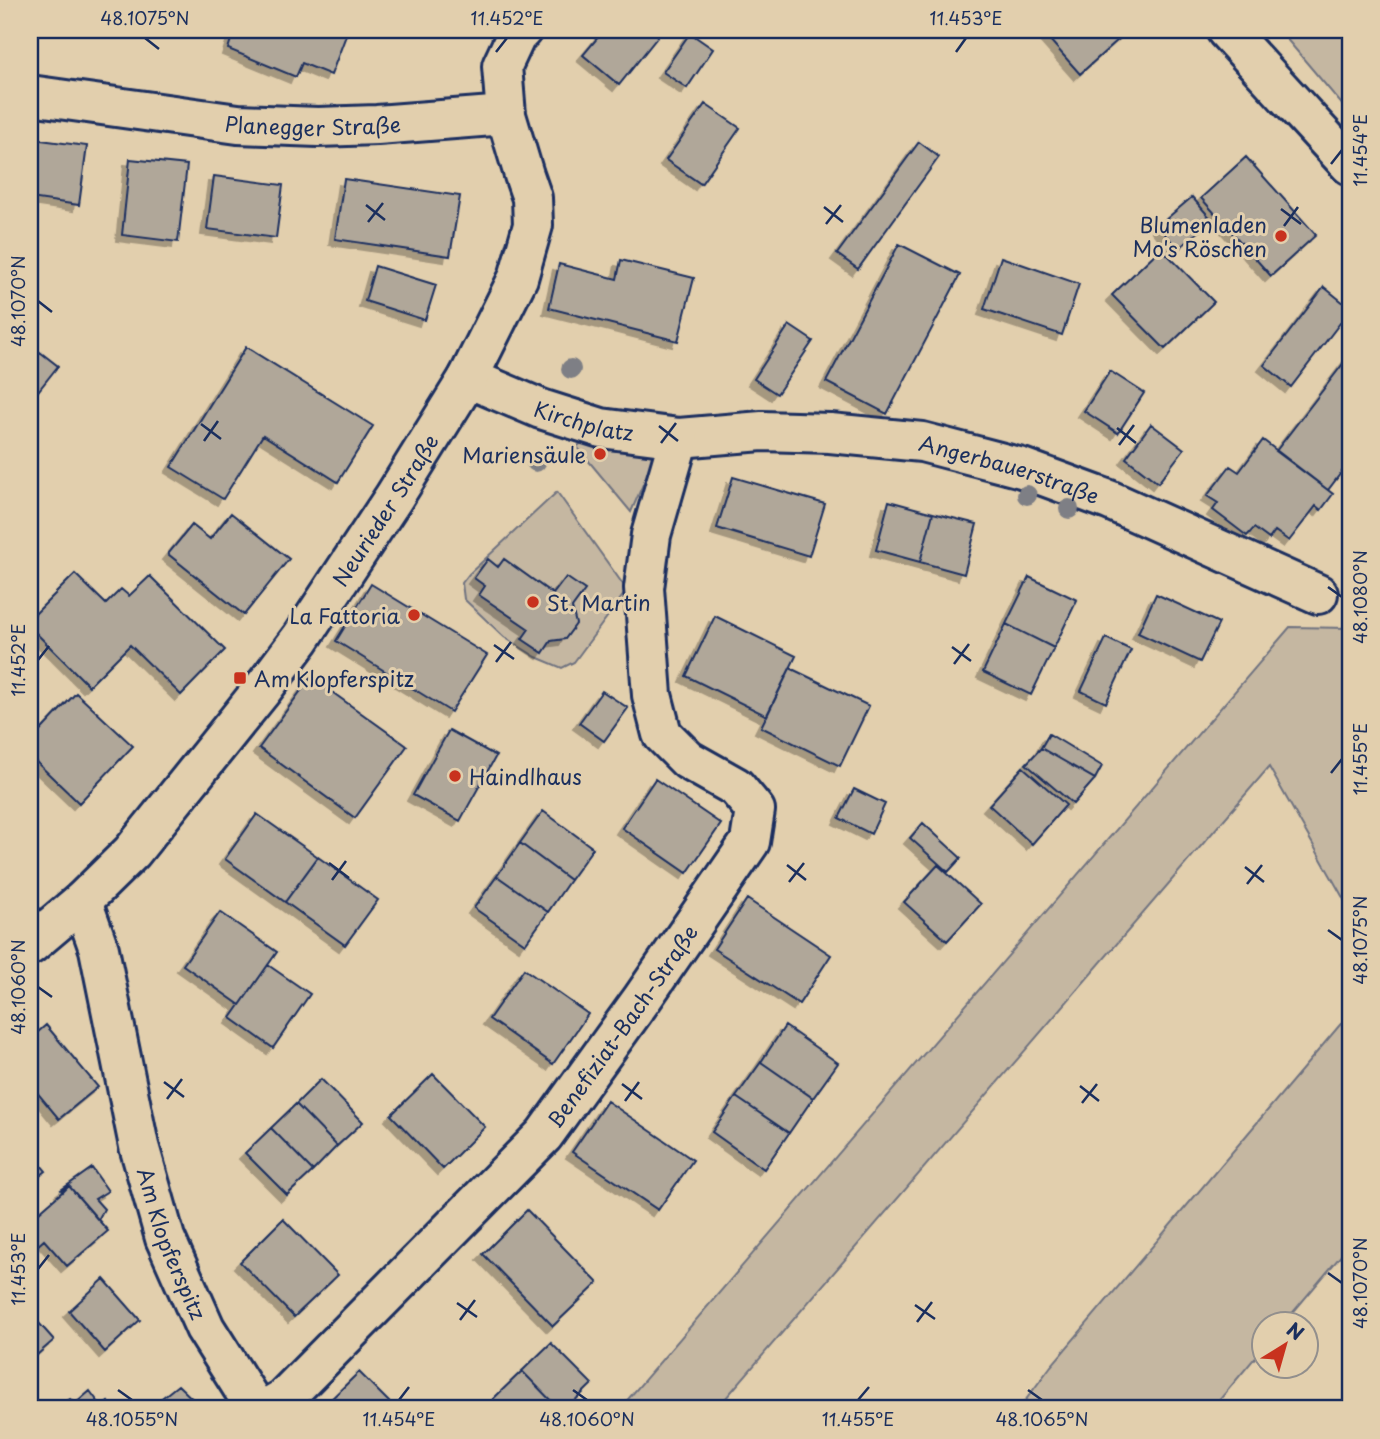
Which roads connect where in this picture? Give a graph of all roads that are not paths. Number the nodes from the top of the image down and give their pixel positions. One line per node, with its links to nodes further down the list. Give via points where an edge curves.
1 (522, 30): 4 (street, via 502,66)
2 (1226, 30): 5 (street)
3 (30, 94): 4 (street, Planegger Straße, via 238,124 377,125)
4 (506, 115): 6 (street, Neurieder Straße, via 533,198 533,225 518,278)
5 (1350, 165)
6 (468, 378): 7 (street, Kirchplatz, via 601,428); 9 (street, Neurieder Straße, via 285,659 132,852)
7 (679, 438): 8 (street, Angerbauerstraße, via 762,430 922,442 1022,468 1109,500); 12 (street, Benefiziat-Bach-Straße, via 651,535 644,588 652,695 662,734 688,760 736,787 755,810 750,842 544,1135 283,1399)
8 (1318, 594)
9 (82, 901): 10 (street, Neurieder Straße); 11 (street, Am Klopferspitz, via 99,949 139,1146 165,1238 205,1328)
10 (30, 945)
11 (256, 1409)
12 (265, 1409)

